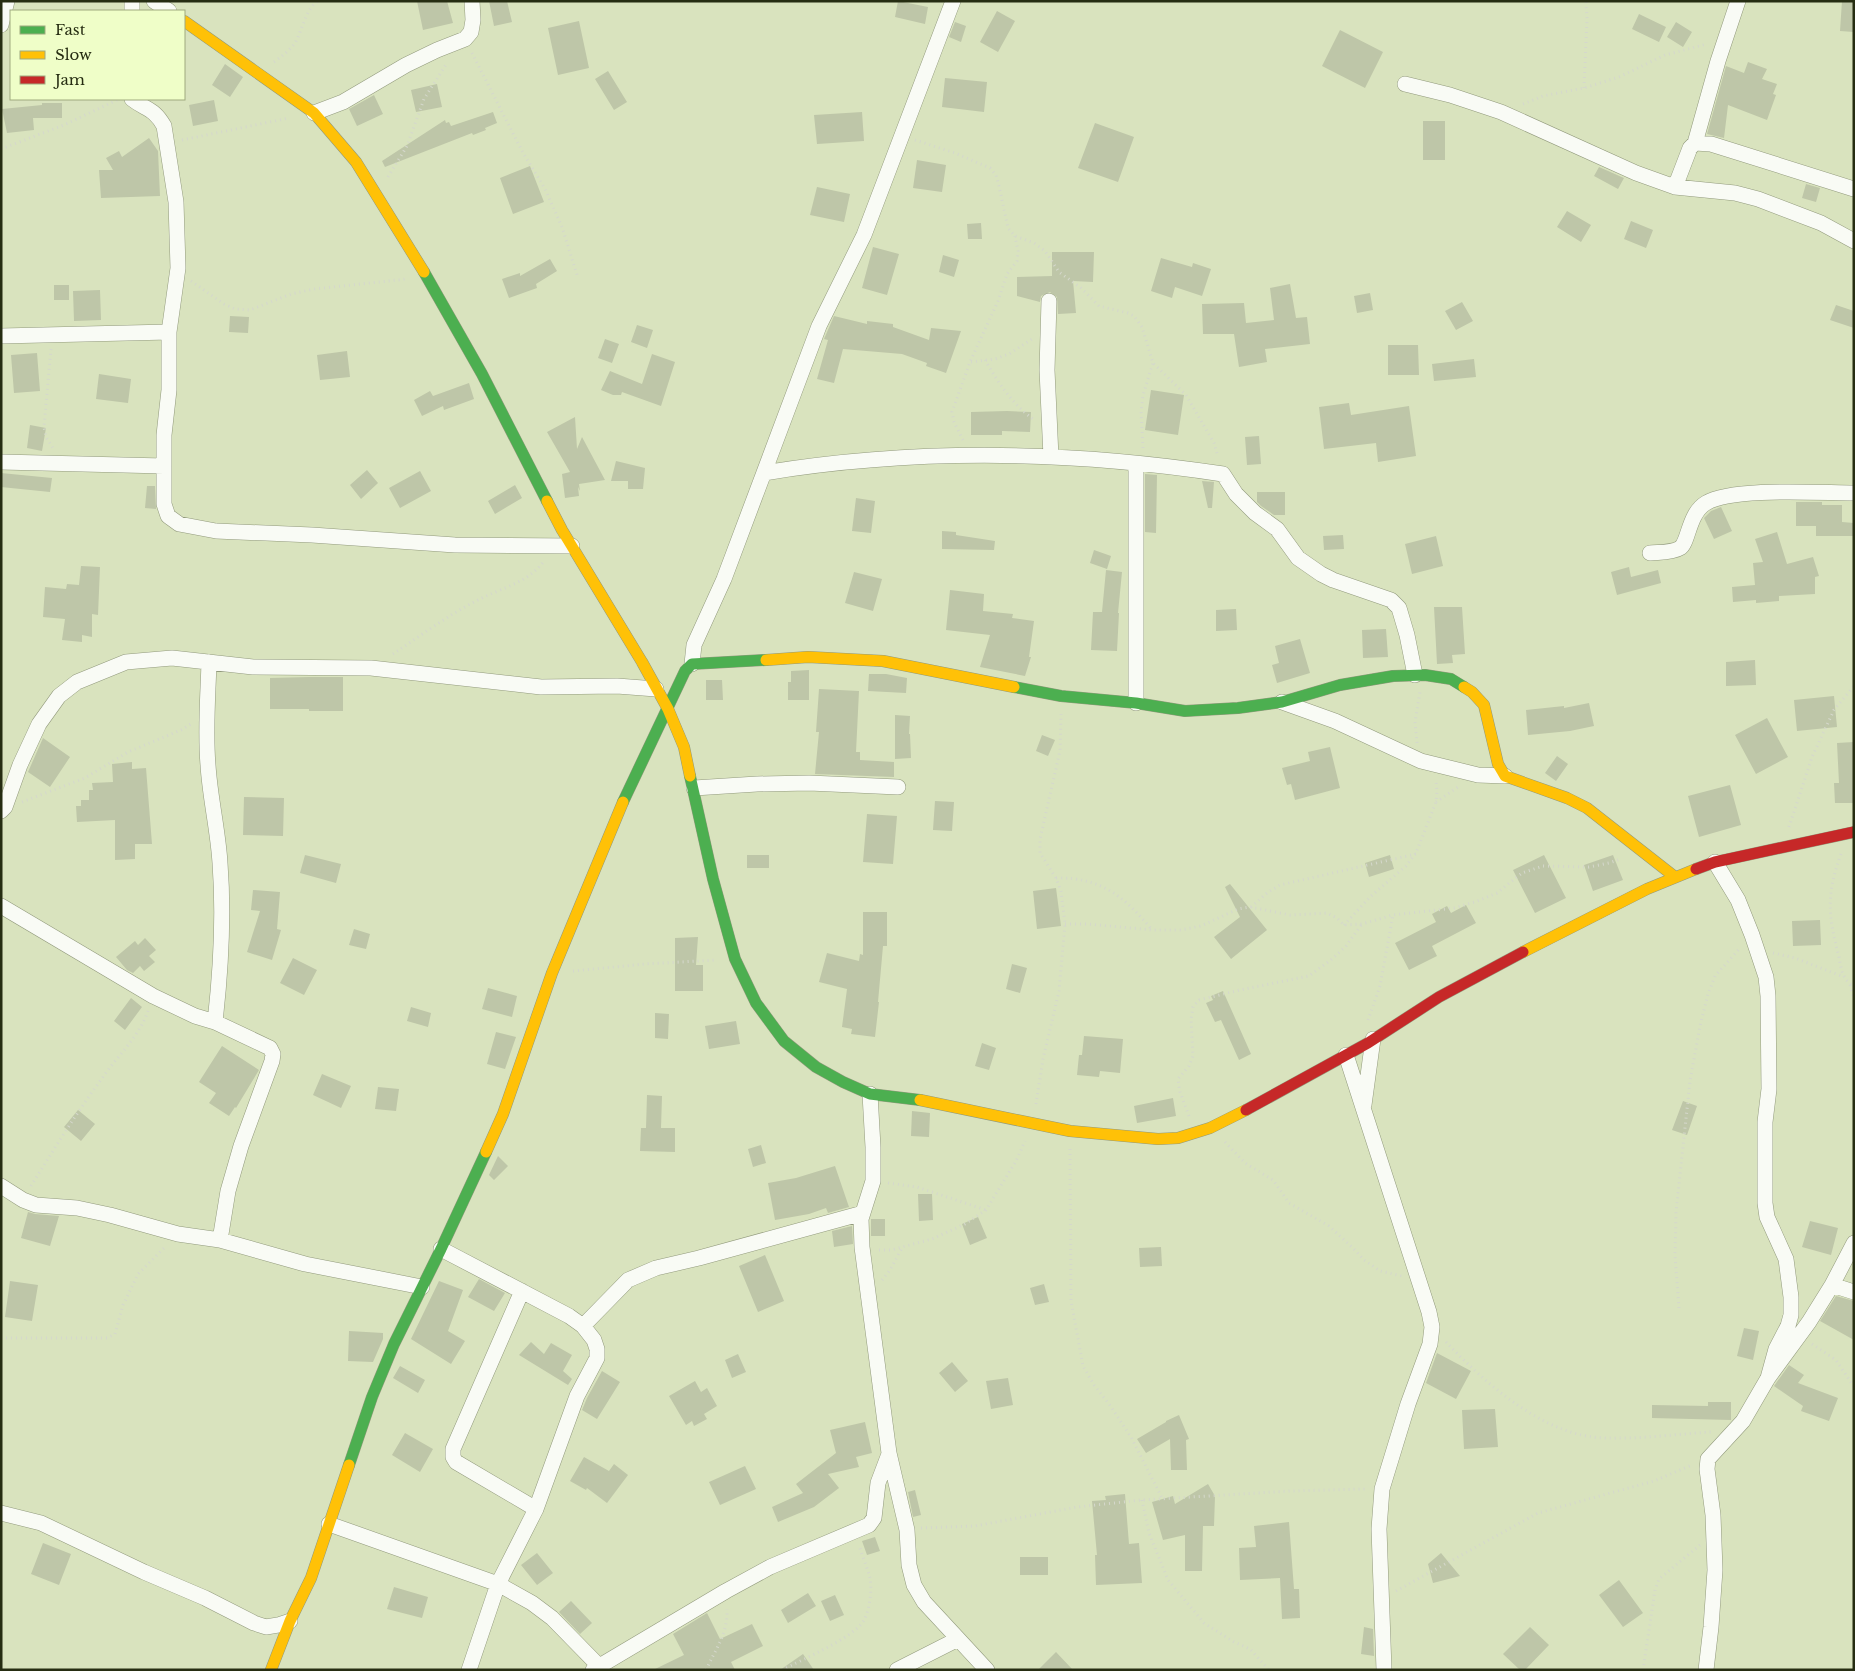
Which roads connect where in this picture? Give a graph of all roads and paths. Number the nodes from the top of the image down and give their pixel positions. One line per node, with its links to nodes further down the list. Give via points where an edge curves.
1 (7, 1): 10 (street)
2 (154, 1): 8 (street)
3 (318, 1): 13 (path, via 308,13 288,52)
4 (472, 1): 12 (street, via 470,32)
5 (953, 1): 20 (street)
6 (1586, 1): 15 (path)
7 (1738, 1): 11 (street)
8 (168, 10)
9 (185, 22): 13 (street)
10 (1, 25)
11 (1725, 40): 15 (path, via 1665,56 1619,77); 22 (street)
12 (461, 41): 19 (street, via 406,65 343,102); 26 (path, via 424,99 407,146); 31 (path, via 545,189 562,227)
13 (261, 74): 19 (street)
14 (1404, 84): 18 (street)
15 (1584, 88): 18 (path, via 1543,96)
16 (118, 100): 23 (path, via 64,126)
17 (134, 100): 21 (street, via 159,118)
18 (1501, 112): 24 (street, via 1636,173)
19 (314, 113): 21 (path); 26 (street, via 356,162)
20 (902, 136): 27 (path, via 990,168 1000,186 1008,228); 47 (street, via 864,235 820,326)
21 (167, 143): 29 (street, via 176,202)
22 (1695, 143): 24 (street); 25 (street, via 1711,144)
23 (1, 149)
24 (1674, 186): 28 (street, via 1736,193 1758,199 1821,223)
25 (1854, 189)
26 (379, 197): 30 (street)
27 (1016, 236): 38 (path, via 1017,261 1007,274); 39 (path, via 1045,251 1059,272 1099,306 1134,316 1142,327)
28 (1854, 241)
29 (178, 268): 30 (path, via 207,294 224,304 250,310 314,289); 34 (street)
30 (428, 278): 51 (street)
31 (578, 278)
32 (1049, 301): 33 (street)
33 (1048, 329): 37 (path, via 1008,354); 40 (street)
34 (169, 332): 36 (street); 46 (street)
35 (1, 336): 36 (street)
36 (52, 336): 44 (path, via 44,427 46,437)
37 (985, 360): 38 (path); 40 (path, via 1019,408)
38 (970, 362): 41 (path, via 952,412 966,444)
39 (1153, 363): 45 (path, via 1143,395); 48 (path, via 1186,395 1199,415 1214,443)
40 (1049, 430): 42 (street)
41 (965, 455): 42 (street); 47 (street, via 820,464)
42 (1051, 457): 45 (street)
43 (1, 462): 44 (street)
44 (62, 463): 46 (street)
45 (1139, 464): 48 (street); 61 (street)
46 (164, 466): 50 (street, via 164,504 168,516 179,524 216,531 455,545)
47 (764, 473): 54 (street, via 724,579 694,645)
48 (1223, 474): 56 (street, via 1236,494 1255,513 1277,528 1298,558 1321,574 1391,600 1399,608)
49 (1854, 493): 52 (street, via 1724,497 1706,503 1697,511 1680,548)
50 (555, 545): 51 (street); 55 (path, via 538,569 520,582 478,600)
51 (572, 546): 58 (street)
52 (1650, 553)
53 (209, 662): 55 (street, via 253,667); 63 (street); 68 (street, via 172,658 126,662 77,682 59,696 39,724)
54 (692, 664): 59 (street, via 808,657 883,661); 62 (street, via 685,671)
55 (371, 668): 58 (street, via 541,687 617,686)
56 (1420, 675): 60 (street, via 1340,685); 64 (path, via 1415,722); 65 (street, via 1451,679 1472,692 1484,705 1495,756)
57 (1854, 686): 70 (path, via 1834,710 1812,757)
58 (656, 690): 62 (street)
59 (1061, 696): 61 (street); 75 (path, via 1060,751 1040,839 1040,852)
60 (1282, 702): 61 (street, via 1185,711); 64 (street, via 1335,721)
61 (1136, 703)
62 (668, 709): 67 (street, via 684,747); 86 (street, via 629,787)
63 (207, 714): 68 (path, via 181,730 128,752 85,778); 91 (street, via 208,767 220,863 222,922)
64 (1421, 761): 65 (street, via 1478,775); 72 (path, via 1435,778 1437,792)
65 (1505, 776): 71 (street, via 1587,808)
66 (898, 787): 67 (street, via 809,783)
67 (694, 788): 85 (street, via 713,879)
68 (3, 809)
69 (1852, 832): 70 (street); 87 (path, via 1836,868 1830,899 1830,924)
70 (1782, 847): 73 (street)
71 (1640, 851): 74 (street); 78 (path, via 1590,867 1543,866 1522,873 1496,893 1475,902 1454,908)
72 (1416, 853): 77 (path, via 1280,885); 81 (path)
73 (1716, 862): 74 (street); 83 (street, via 1738,900)
74 (1675, 877): 92 (street, via 1494,966)
75 (1056, 878): 79 (path); 82 (path, via 1081,878 1097,883 1127,902)
76 (1, 906): 89 (street)
77 (1250, 907): 81 (path, via 1290,915 1327,913); 82 (path, via 1201,926)
78 (1393, 915): 80 (path); 92 (path, via 1380,986 1367,1025)
79 (1065, 924): 82 (path); 96 (path, via 1059,991 1043,1058)
80 (1362, 924): 81 (path); 99 (path, via 1332,960 1309,976 1199,1000 1191,1019 1193,1056 1178,1079 1182,1100)
81 (1344, 926)
82 (1152, 930)
83 (1752, 935): 84 (street); 117 (path, via 1715,976 1700,1026 1690,1081 1676,1212 1675,1256)
84 (1758, 953): 87 (path, via 1782,954); 122 (street, via 1768,996 1766,1218 1786,1259 1791,1297 1788,1326 1776,1349)
85 (735, 960): 86 (path); 94 (street, via 756,1003 784,1040 816,1067)
86 (552, 972): 110 (street, via 503,1114)
87 (1844, 977): 88 (path)
88 (1852, 985): 90 (path)
89 (154, 996): 91 (street); 102 (path, via 136,1036 104,1075)
90 (1854, 999)
91 (215, 1022): 106 (street, via 270,1048 273,1054 228,1191)
92 (1370, 1041): 93 (street); 95 (street)
93 (1346, 1055): 95 (street); 97 (street)
94 (870, 1094): 96 (street, via 933,1101); 100 (street)
95 (1364, 1108): 111 (street)
96 (1033, 1123): 98 (street); 103 (path, via 1016,1161)
97 (1210, 1128): 99 (street); 111 (path, via 1245,1162 1273,1180 1289,1203 1329,1226 1364,1260 1380,1271)
98 (1070, 1131): 99 (street, via 1158,1139 1178,1138); 128 (path, via 1071,1301 1082,1366 1131,1438)
99 (1196, 1132)
100 (873, 1182): 103 (path, via 917,1187); 104 (street)
101 (1, 1186): 102 (street)
102 (23, 1200): 105 (street, via 36,1205 76,1208)
103 (986, 1210): 109 (path, via 950,1232)
104 (863, 1213): 108 (street); 118 (street, via 656,1268 628,1280)
105 (178, 1234): 106 (street); 120 (path, via 138,1274 123,1305 115,1334 107,1338)
106 (220, 1240): 113 (street, via 305,1264)
107 (1854, 1243): 112 (street)
108 (862, 1247): 109 (path, via 880,1250); 116 (street)
109 (902, 1248): 116 (path, via 890,1270)
110 (441, 1250): 113 (street); 114 (street)
111 (1419, 1281): 119 (street)
112 (1832, 1285): 115 (street); 121 (street)
113 (422, 1287): 132 (street, via 372,1397)
114 (522, 1291): 118 (street); 130 (street, via 452,1457)
115 (1854, 1292)
116 (868, 1294): 125 (street)
117 (1680, 1308)
118 (583, 1326): 130 (street, via 594,1340 596,1358 577,1396)
119 (1432, 1327): 124 (path, via 1473,1370 1512,1400 1546,1422 1572,1432 1606,1438); 127 (street, via 1430,1344)
120 (1, 1338)
121 (1798, 1338): 122 (street); 123 (path, via 1836,1360)
122 (1768, 1378): 124 (street)
123 (1854, 1387)
124 (1735, 1431): 126 (street)
125 (889, 1452): 133 (street); 134 (street, via 878,1483 872,1523)
126 (1708, 1459): 135 (street); 138 (path, via 1654,1481 1538,1513)
127 (1382, 1489): 128 (path); 138 (street, via 1379,1529)
128 (1162, 1498): 129 (path)
129 (1142, 1500): 133 (path, via 975,1526); 150 (path, via 1149,1533 1168,1580 1204,1623 1250,1649)
130 (536, 1509): 136 (street)
131 (1, 1513): 140 (street, via 40,1523)
132 (329, 1524): 136 (street); 139 (street, via 311,1578)
133 (907, 1530): 141 (street, via 914,1585 924,1602)
134 (855, 1533): 137 (street, via 770,1567); 147 (path, via 870,1578 863,1621 830,1646)
135 (1714, 1534): 152 (path, via 1659,1579); 153 (street, via 1715,1570)
136 (498, 1584): 143 (street, via 552,1618); 145 (street)
137 (726, 1591): 143 (street); 146 (path, via 728,1623)
138 (1382, 1598): 151 (street)
139 (290, 1621): 140 (street); 142 (street)
140 (266, 1627): 142 (street)
141 (958, 1638): 148 (street); 149 (street)
142 (280, 1646): 144 (street)
143 (596, 1668)
144 (271, 1670)
145 (469, 1670)
146 (706, 1670)
147 (782, 1670)
148 (897, 1670)
149 (987, 1670)
150 (1269, 1670)
151 (1384, 1670)
152 (1643, 1670)
153 (1706, 1670)

